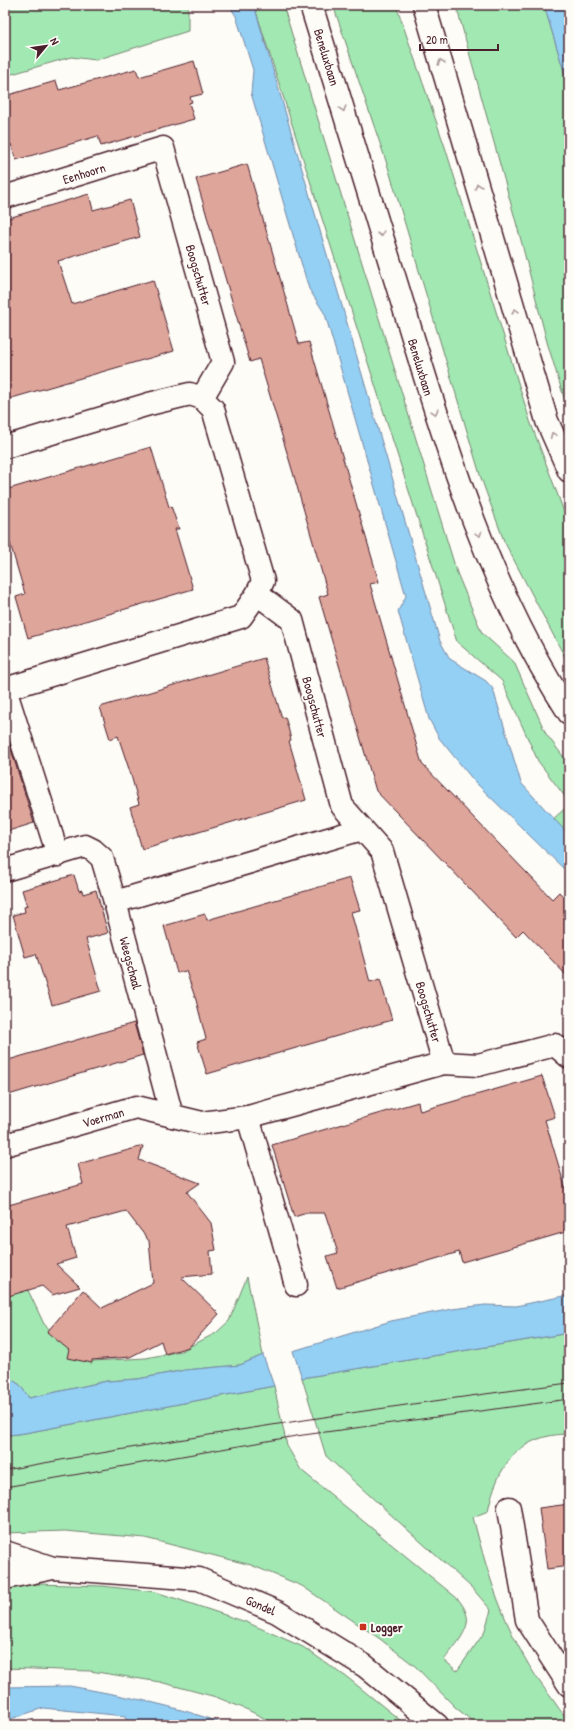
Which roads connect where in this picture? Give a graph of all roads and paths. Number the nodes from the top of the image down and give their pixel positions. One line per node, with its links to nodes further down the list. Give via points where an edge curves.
1 (311, 5): 9 (street, Beneluxbaan, one-way to 9, via 438,419 489,563 549,682)
2 (424, 5): 7 (street, one-way to 2, via 547,422)
3 (163, 148): 4 (street, Eenhoorn); 5 (street, Boogschutter, via 223,362)
4 (5, 197)
5 (202, 398): 6 (street, via 190,394 149,404); 8 (street, via 213,409 264,581)
6 (5, 447)
7 (569, 471)
8 (258, 594): 10 (street, Boogschutter, via 292,620 342,806); 11 (street, via 241,617 5,689)
9 (569, 713)
10 (362, 829): 13 (street); 15 (street, Boogschutter, via 382,851)
11 (58, 855): 12 (street, Weegschaal); 13 (street, Weegschaal, via 84,846 93,850 102,858)
12 (5, 870)
13 (115, 902): 16 (street, Weegschaal)
14 (569, 1056): 15 (street, via 555,1045 478,1065)
15 (444, 1063): 17 (street)
16 (172, 1116): 17 (street, Voerman, via 202,1124); 18 (street, Voerman, via 136,1107)
17 (248, 1117): 19 (street)
18 (5, 1145)
19 (296, 1285)
20 (509, 1508): 24 (street, via 527,1620)
21 (5, 1552): 22 (street, Gondel)
22 (53, 1568): 23 (street, Gondel); 25 (street, Gondel, via 199,1579 277,1612 365,1666)
23 (5, 1578)
24 (569, 1685)
25 (437, 1725)

